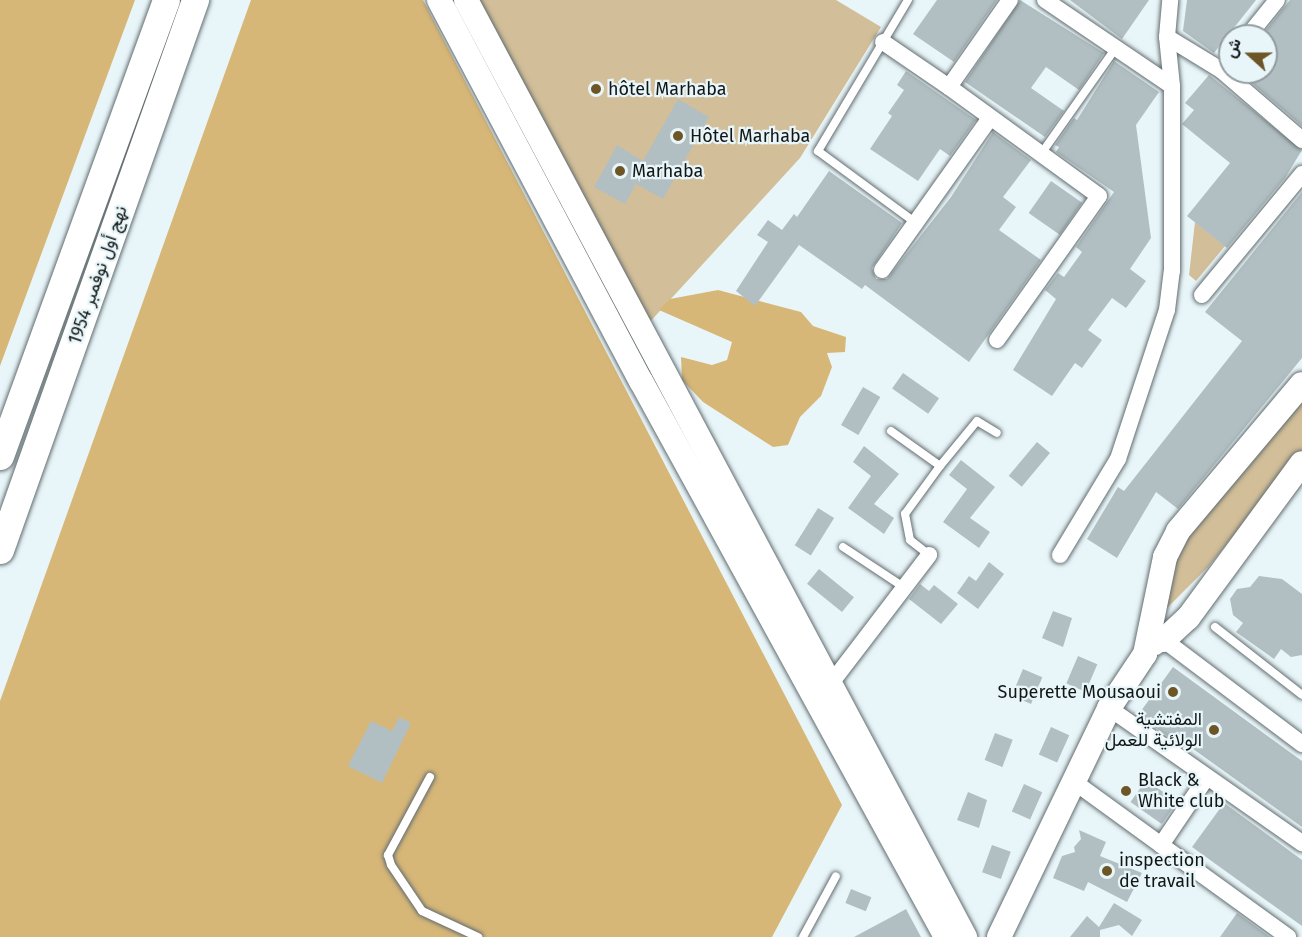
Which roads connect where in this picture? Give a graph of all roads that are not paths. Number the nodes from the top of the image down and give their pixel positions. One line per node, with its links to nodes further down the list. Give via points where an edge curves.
1 (166, 0): 29 (main road, نهج أول نوفمبر 1954)
2 (195, 0): 33 (main road, نهج أول نوفمبر 1954)
3 (439, 0): 51 (main road, via 641,381)
4 (466, 0): 39 (main road)
5 (908, 0): 12 (lane)
6 (1010, 0): 17 (street)
7 (1045, 0): 13 (street)
8 (1170, 0): 11 (street)
9 (1276, 0): 10 (street)
10 (1257, 24)
11 (1167, 37): 14 (street); 16 (street)
12 (883, 42): 17 (street); 22 (lane, via 818,151)
13 (1115, 49): 16 (street); 20 (lane)
14 (1218, 61)
15 (1245, 84): 19 (street)
16 (1172, 86): 35 (street, via 1172,271 1167,310 1118,459)
17 (950, 87): 18 (street)
18 (990, 118): 20 (street); 22 (street)
19 (1302, 140)
20 (1041, 154): 25 (street, via 1099,196)
21 (1302, 174): 24 (street)
22 (916, 223): 23 (street)
23 (882, 270)
24 (1202, 295)
25 (997, 340)
26 (1302, 384): 38 (main road, via 1178,531 1165,556)
27 (891, 431): 31 (lane)
28 (997, 433): 31 (lane, via 977,421)
29 (0, 456)
30 (1302, 463): 38 (main road, via 1188,618)
31 (940, 466): 34 (lane, via 905,514 910,540)
32 (843, 547): 36 (lane)
33 (0, 550)
34 (929, 555): 36 (street)
35 (1060, 555)
36 (902, 586): 39 (street)
37 (1215, 627): 40 (lane)
38 (1155, 647): 41 (main road); 42 (street)
39 (832, 682): 52 (main road)
40 (1302, 695)
41 (1109, 708): 44 (street); 45 (main road)
42 (1302, 744)
43 (430, 777): 49 (lane, via 388,855 391,865 422,911)
44 (1207, 777): 46 (street); 47 (street)
45 (1073, 781): 47 (street); 53 (main road)
46 (1302, 843)
47 (1161, 845): 54 (street)
48 (836, 876): 50 (lane)
49 (478, 937)
50 (803, 937)
51 (945, 937)
52 (965, 937)
53 (999, 937)
54 (1287, 937)

